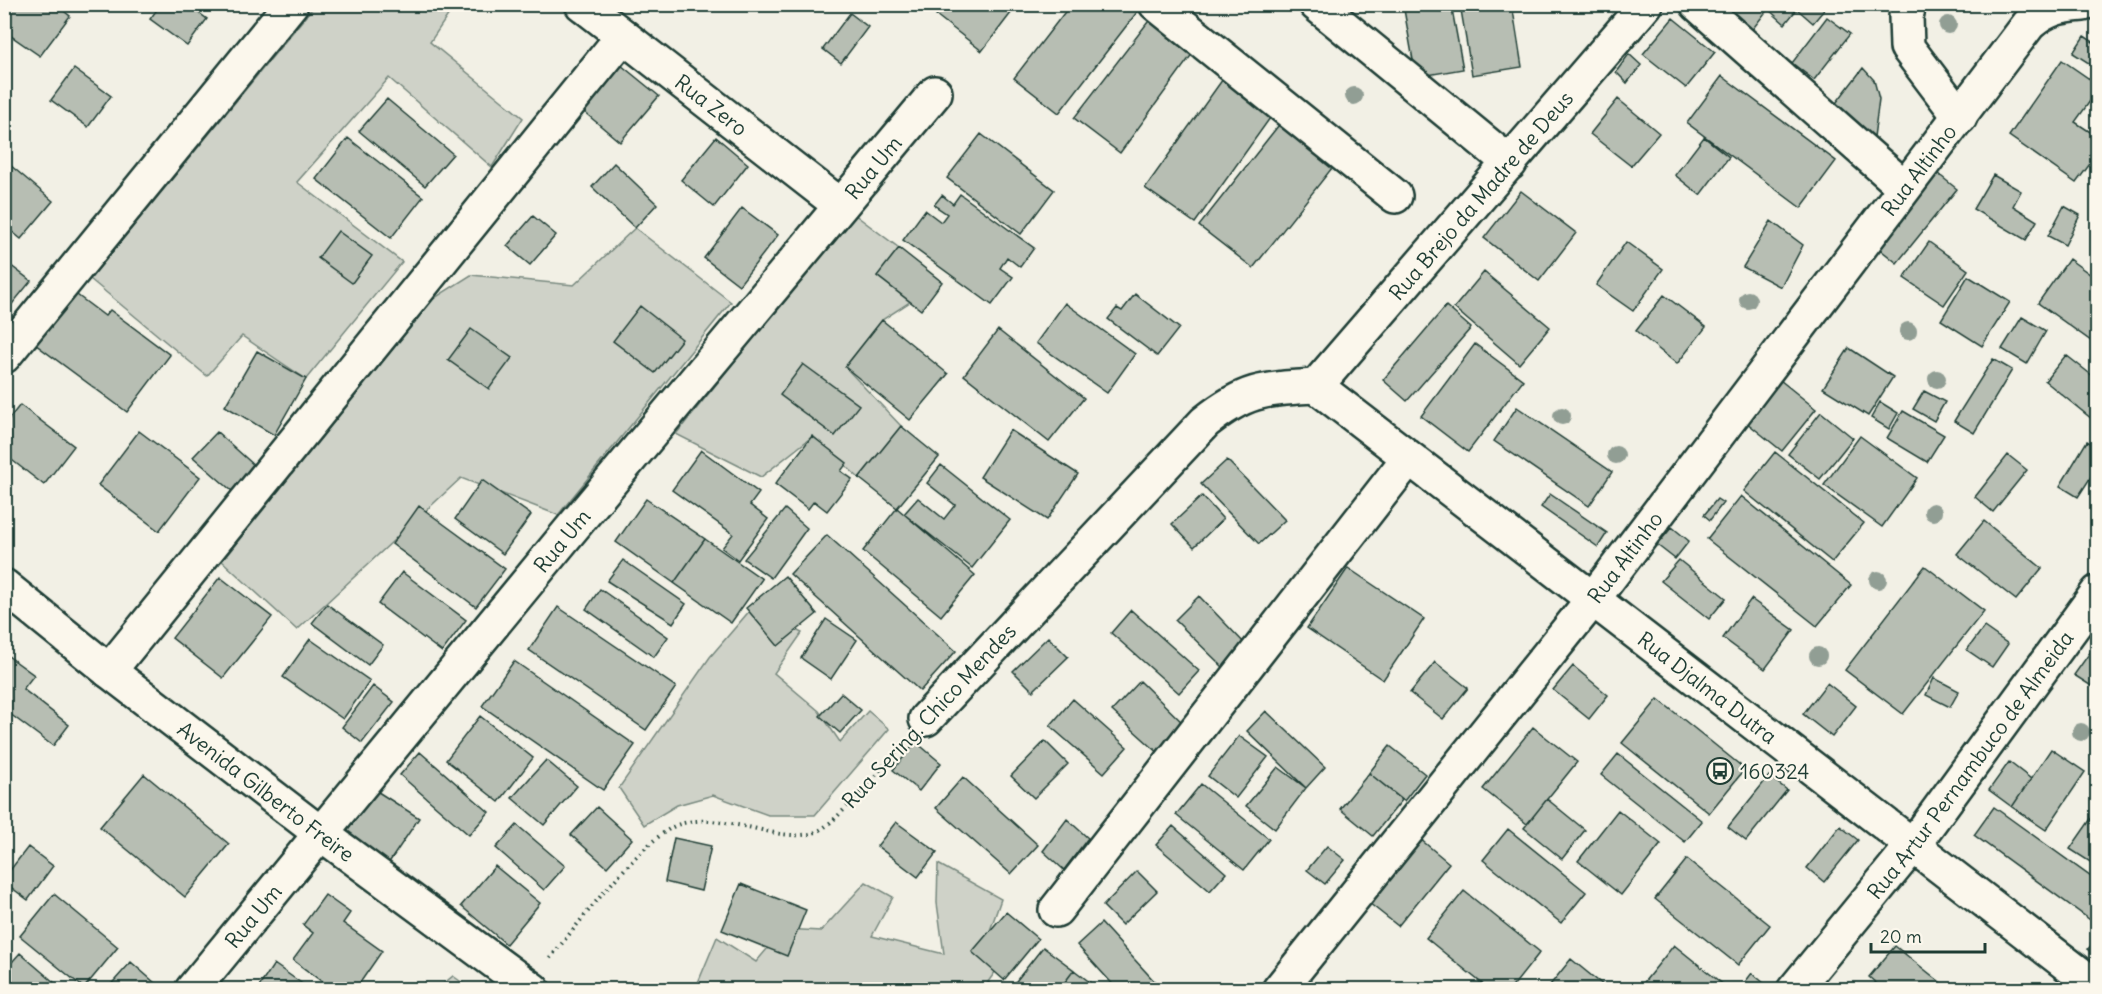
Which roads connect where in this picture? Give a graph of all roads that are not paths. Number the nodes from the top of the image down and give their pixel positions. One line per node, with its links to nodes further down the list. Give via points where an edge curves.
1 (291, 4): 17 (street)
2 (582, 4): 10 (street, Rua Zero)
3 (1156, 4): 15 (street)
4 (1316, 4): 13 (street)
5 (1646, 4): 13 (street, Rua Brejo da Madre de Deus)
6 (1697, 4): 14 (street)
7 (1909, 4): 12 (street, Rua Altinho, via 1907,47)
8 (2084, 4): 9 (street); 12 (street, Rua Altinho, via 2043,11 2029,24)
9 (2097, 8)
10 (622, 36): 16 (street, Rua Zero); 23 (street)
11 (935, 93): 16 (street, Rua Um)
12 (1960, 117): 14 (street, Rua Altinho)
13 (1510, 164): 18 (street, Rua Brejo da Madre de Deus)
14 (1904, 187): 22 (street, Rua Altinho)
15 (1395, 196)
16 (840, 205): 25 (street, Rua Um)
17 (4, 356)
18 (1316, 386): 19 (street, Rua Djalma Dutra); 24 (street, Rua Sering. Chico Mendes, via 1247,394 1205,422)
19 (1408, 459): 22 (street, Rua Djalma Dutra); 27 (street)
20 (4, 586): 23 (street, Avenida Gilberto Freire)
21 (2097, 592): 26 (street, Rua Artur Pernambuco de Almeida)
22 (1593, 599): 26 (street, Rua Djalma Dutra); 31 (street, Rua Altinho)
23 (109, 671): 25 (street, Avenida Gilberto Freire)
24 (926, 719)
25 (320, 833): 28 (street, Avenida Gilberto Freire); 30 (street, Rua Um)
26 (1913, 845): 29 (street, Rua Djalma Dutra); 32 (street, Rua Artur Pernambuco de Almeida)
27 (1056, 910)
28 (530, 988)
29 (2097, 988)
30 (192, 990)
31 (1279, 990)
32 (1794, 990)

